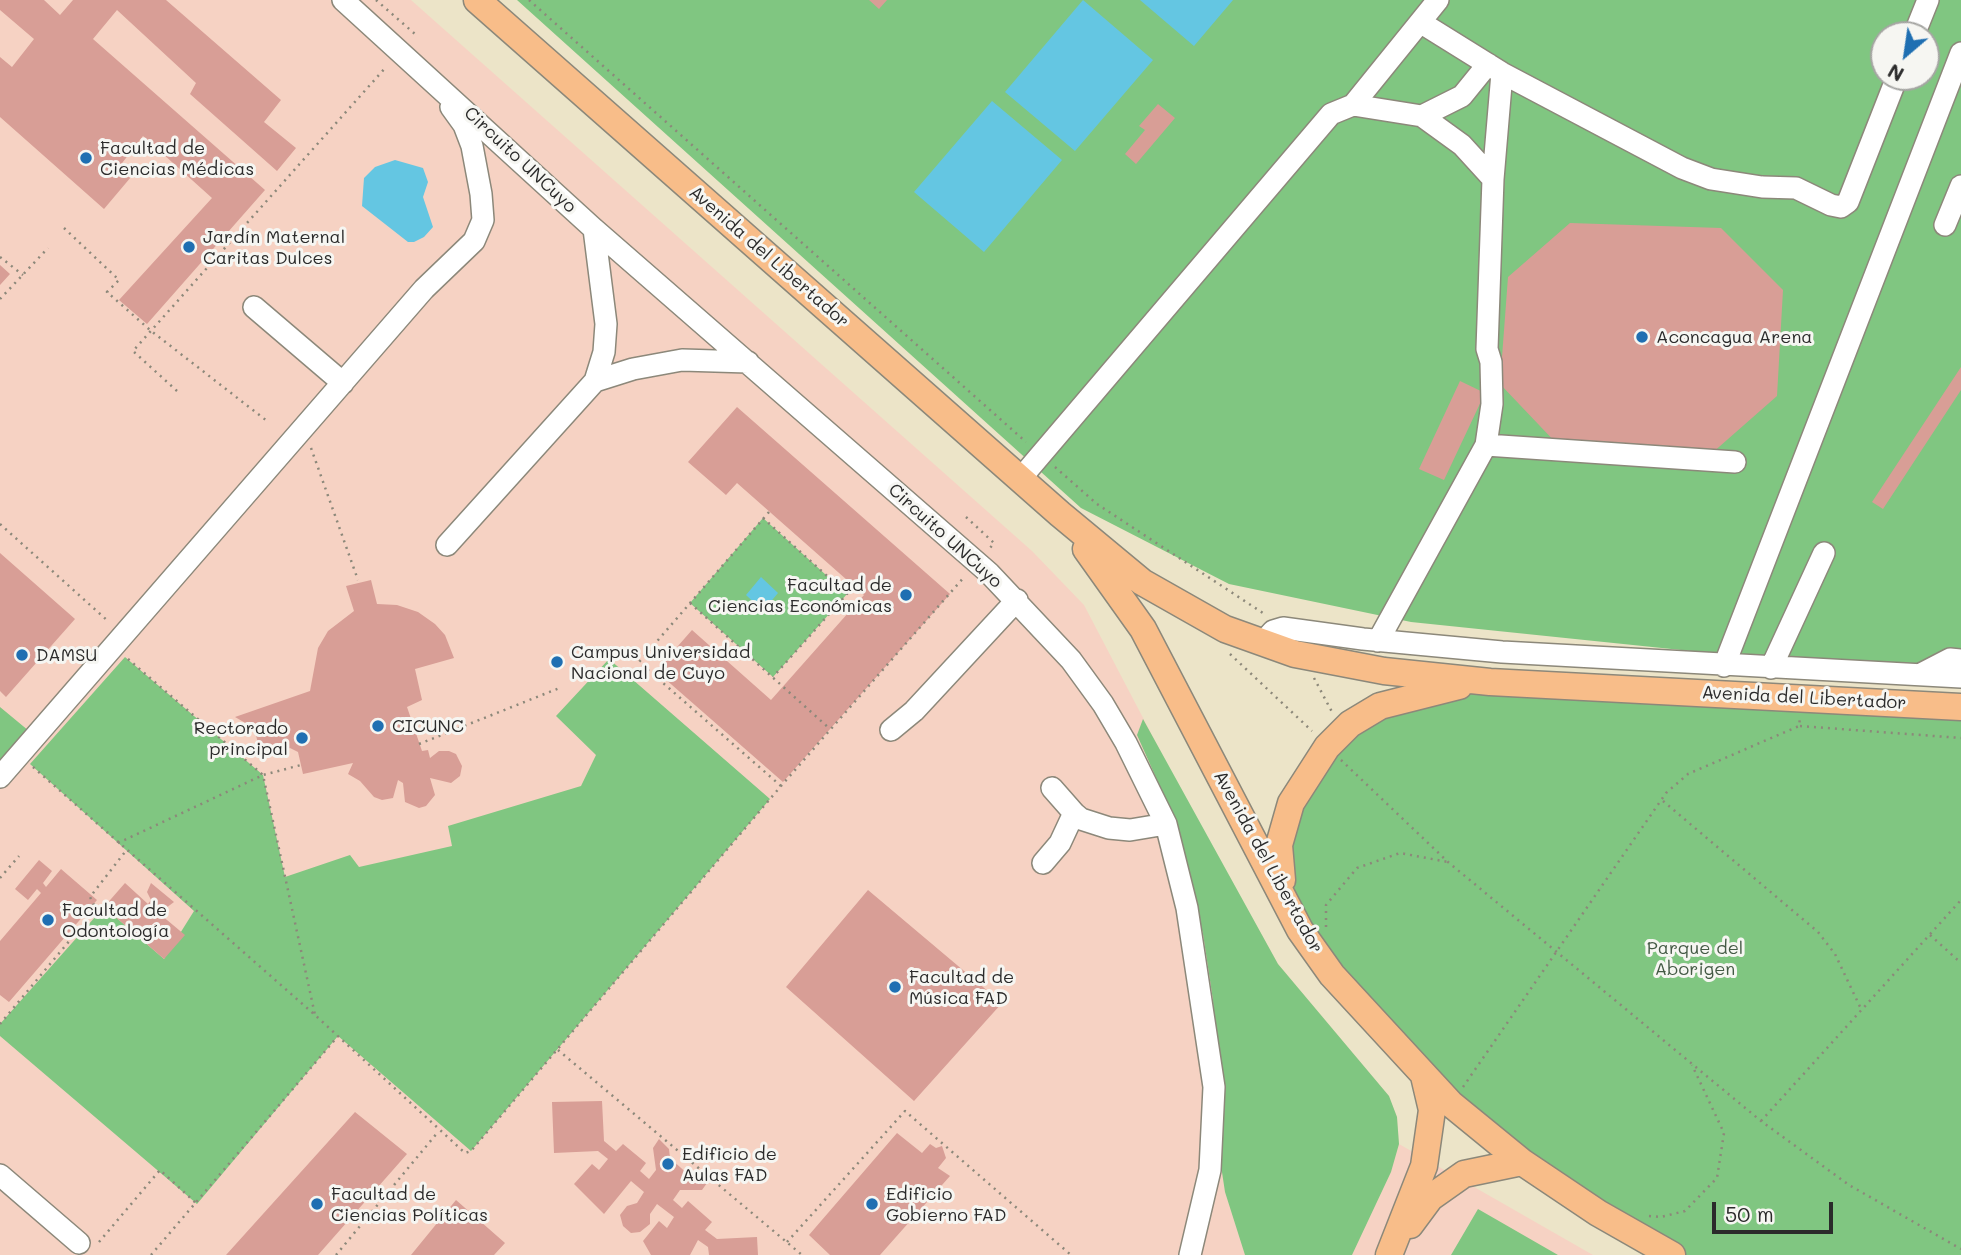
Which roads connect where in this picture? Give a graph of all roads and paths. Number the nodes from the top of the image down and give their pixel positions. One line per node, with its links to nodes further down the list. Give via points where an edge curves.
1 (343, 0): 13 (street, Circuito UNCuyo)
2 (376, 0): 9 (path)
3 (477, 0): 37 (main road, Avenida del Libertador)
4 (529, 0): 35 (path)
5 (1438, 0): 8 (street)
6 (1927, 0): 7 (street)
7 (1919, 21)
8 (1420, 22): 12 (street); 15 (street)
9 (415, 34)
10 (1961, 53): 57 (street)
11 (386, 67): 27 (path)
12 (1495, 68): 14 (street, via 1682,168 1711,179 1796,188 1841,207 1848,202); 16 (street, via 1462,96); 17 (street)
13 (431, 78): 21 (street, Circuito UNCuyo); 30 (street, via 464,125 472,146 483,220 474,241 424,289)
14 (1892, 91)
15 (1353, 105): 16 (street); 35 (street, via 1331,114)
16 (1422, 116): 17 (street, via 1462,145)
17 (1493, 179): 34 (street, via 1487,349 1493,404)
18 (1961, 186): 19 (street)
19 (1945, 225)
20 (64, 228): 27 (path, via 119,280 107,292)
21 (594, 229): 28 (street, Circuito UNCuyo); 29 (street, via 606,324)
22 (48, 248): 24 (path)
23 (0, 257): 24 (path)
24 (23, 275): 25 (path)
25 (0, 299)
26 (254, 307): 30 (street)
27 (150, 330): 31 (path, via 133,351); 32 (path)
28 (748, 362): 29 (street, via 682,360); 48 (street, Circuito UNCuyo)
29 (595, 381): 43 (street)
30 (342, 383): 33 (street)
31 (177, 391)
32 (267, 421)
33 (304, 427): 47 (path); 52 (street)
34 (1486, 445): 36 (street); 51 (street)
35 (1041, 455): 37 (street); 50 (path, via 1097,504 1263,611)
36 (1735, 461)
37 (1021, 478): 39 (main road, Avenida del Libertador)
38 (769, 512): 41 (path)
39 (1060, 514): 50 (main road, Avenida del Libertador, via 1142,582 1225,629); 88 (main road, Avenida del Libertador, via 1143,629)
40 (966, 517): 44 (path, via 995,543)
41 (763, 518): 49 (path); 60 (path, via 847,594)
42 (0, 524): 52 (path)
43 (447, 545)
44 (990, 548)
45 (1824, 553): 58 (street)
46 (967, 574): 68 (path)
47 (358, 580)
48 (1017, 600): 69 (street); 81 (street, Circuito UNCuyo, via 1072,660 1103,704)
49 (690, 603): 60 (path); 77 (path, via 639,662)
50 (1270, 636): 51 (street); 55 (main road, Avenida del Libertador)
51 (1378, 641): 54 (street)
52 (125, 647): 75 (path); 76 (street)
53 (1225, 650): 72 (path)
54 (1502, 652): 57 (street); 62 (street)
55 (1317, 657): 62 (main road, Avenida del Libertador, via 1384,671); 66 (path, via 1314,677)
56 (1961, 660): 59 (street, via 1950,659)
57 (1724, 666): 58 (street)
58 (1771, 668): 59 (street)
59 (1920, 675): 61 (street)
60 (773, 677): 68 (path)
61 (1961, 677)
62 (1495, 682): 64 (main road, Avenida del Libertador); 72 (main road, via 1447,688 1380,705 1350,724)
63 (562, 687): 71 (path)
64 (1801, 698): 65 (main road, Avenida del Libertador); 67 (path)
65 (1961, 707)
66 (1336, 721)
67 (1799, 726): 70 (path); 79 (path, via 1688,774)
68 (830, 729): 77 (path)
69 (891, 730)
70 (1961, 738)
71 (419, 744)
72 (1327, 747): 85 (path); 88 (main road, via 1301,785 1284,825 1279,845)
73 (30, 764): 82 (path)
74 (301, 765): 75 (path)
75 (263, 775): 82 (path); 95 (path)
76 (0, 777)
77 (781, 786): 98 (path)
78 (1052, 788): 80 (street)
79 (1662, 800): 92 (path); 94 (path, via 1818,932 1835,954)
80 (1074, 813): 81 (street, via 1109,828); 86 (street, via 1060,843)
81 (1166, 824): 116 (street, Circuito UNCuyo, via 1187,908 1214,1087 1210,1170)
82 (116, 844): 83 (path)
83 (125, 852): 95 (path); 96 (path, via 90,897 96,909)
84 (19, 856): 87 (path)
85 (1448, 862): 91 (path, via 1400,853 1357,868 1326,905); 92 (path)
86 (1043, 863)
87 (0, 878)
88 (1283, 892): 100 (main road, Avenida del Libertador, via 1300,930 1332,975)
89 (1961, 900): 90 (path)
90 (1930, 935): 93 (path); 94 (path)
91 (1325, 939)
92 (1558, 954): 99 (path); 101 (path)
93 (1961, 963)
94 (1862, 1011): 102 (path)
95 (315, 1016): 97 (path)
96 (0, 1024)
97 (338, 1036): 103 (path); 106 (path)
98 (557, 1049): 103 (path, via 471,1151 465,1153); 108 (path)
99 (1691, 1062): 102 (path); 107 (path, via 1724,1133 1717,1178 1685,1211)
100 (1424, 1076): 101 (main road, Avenida del Libertador); 110 (main road, via 1432,1110 1424,1166)
101 (1451, 1104): 104 (main road, Avenida del Libertador)
102 (1762, 1121): 111 (path, via 1849,1185)
103 (438, 1132): 113 (path)
104 (1522, 1162): 110 (main road, via 1476,1170 1449,1183 1430,1198); 117 (main road, Avenida del Libertador)
105 (0, 1175): 109 (street)
106 (197, 1204): 109 (path, via 160,1170); 112 (path)
107 (1649, 1216)
108 (787, 1242): 114 (path); 115 (path, via 905,1111)
109 (87, 1244)
110 (1392, 1249)
111 (1961, 1249)
112 (151, 1255)
113 (336, 1255)
114 (802, 1255)
115 (1071, 1255)
116 (1190, 1255)
117 (1672, 1255)

